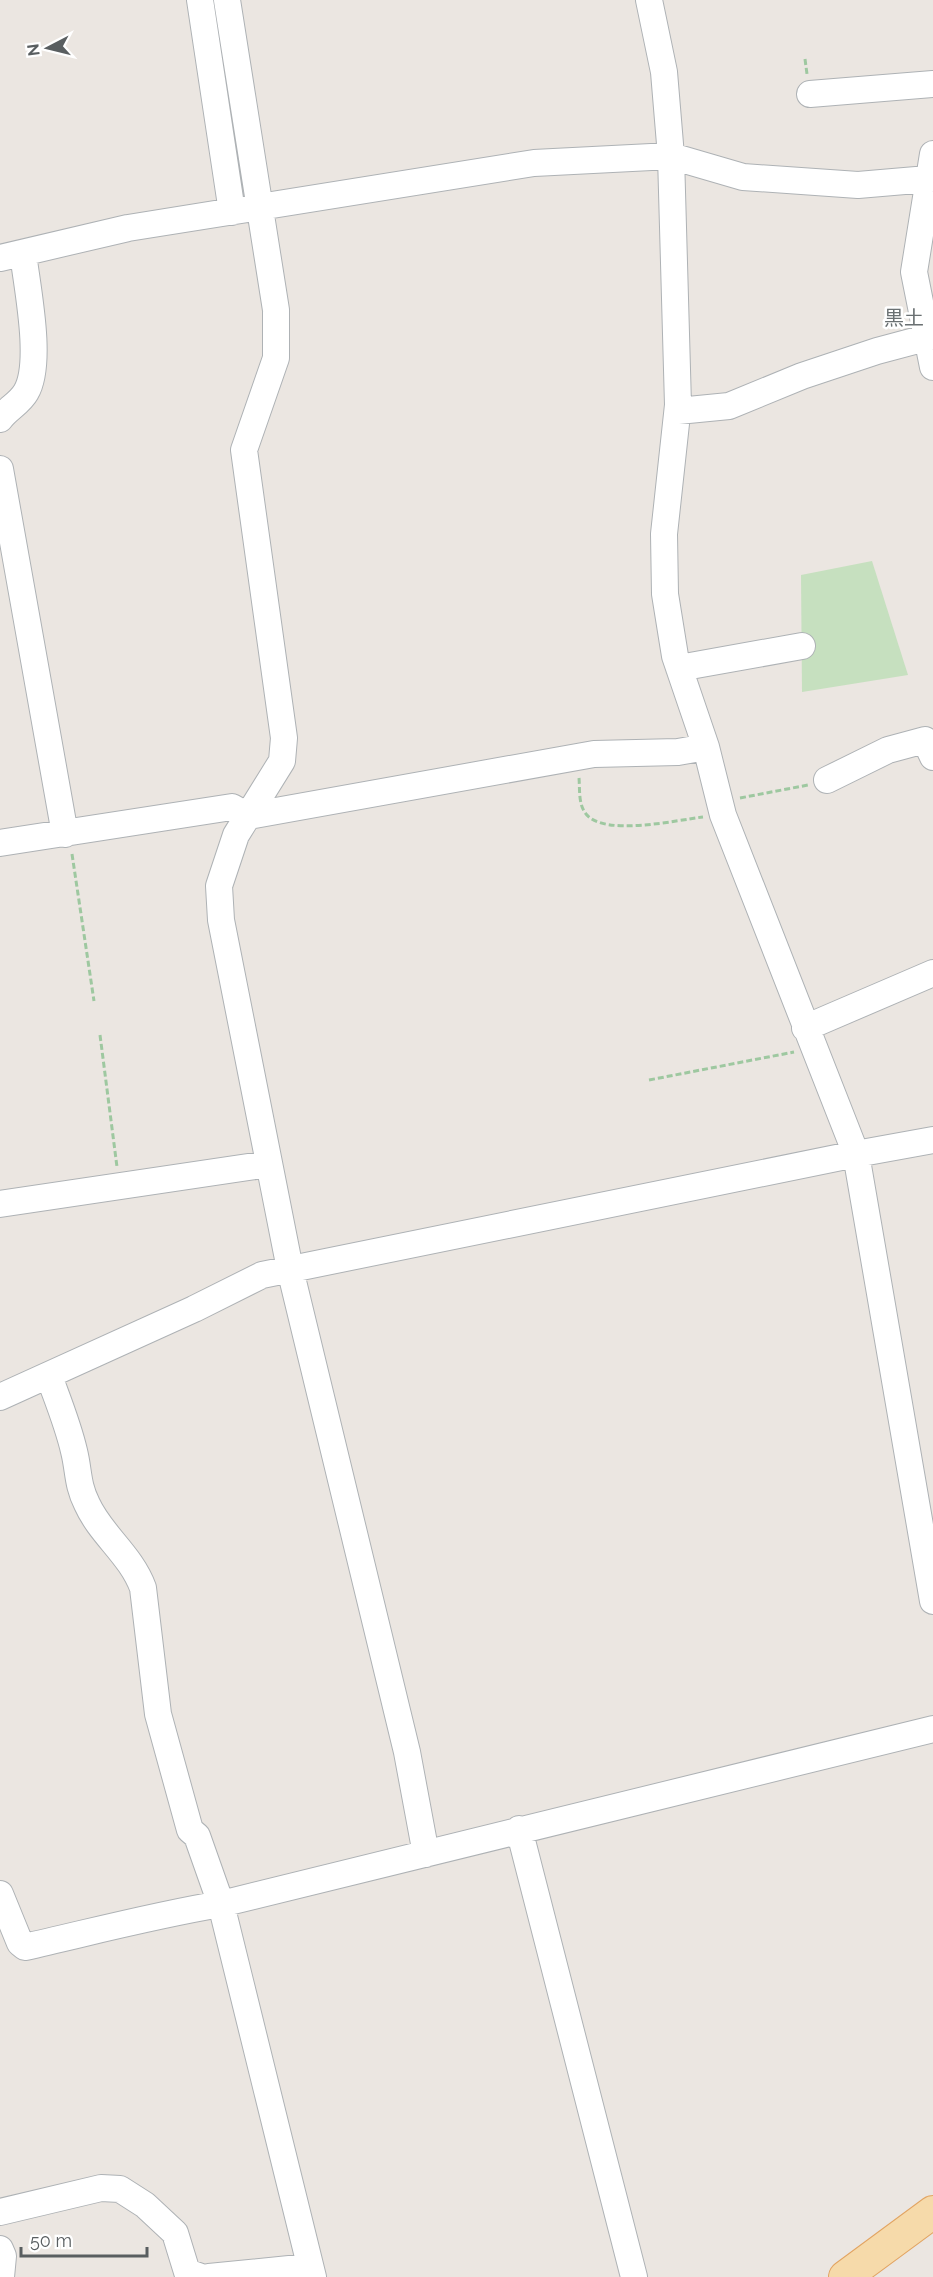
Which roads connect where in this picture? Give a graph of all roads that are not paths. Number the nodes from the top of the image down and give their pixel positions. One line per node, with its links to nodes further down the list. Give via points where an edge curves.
1 (200, 0): 9 (street)
2 (227, 0): 8 (street)
3 (650, 0): 6 (street, via 664,72)
4 (933, 84): 5 (street)
5 (810, 94)
6 (671, 156): 7 (street, via 743,177 858,185); 8 (street, via 534,162); 14 (street)
7 (931, 165): 11 (street)
8 (259, 208): 9 (street); 22 (street, via 276,310 276,358 244,450 284,738 282,760)
9 (232, 212): 10 (street, via 128,228)
10 (11, 256): 15 (street, via 34,356 31,383 25,395)
11 (924, 275): 12 (street)
12 (930, 337): 13 (street); 14 (street, via 802,376 729,406)
13 (933, 367)
14 (678, 411): 18 (street, via 664,534 665,594)
15 (0, 419)
16 (0, 469): 23 (street)
17 (802, 646): 18 (street)
18 (679, 668): 19 (street)
19 (706, 747): 22 (street, via 678,752 594,754); 26 (street, via 721,809)
20 (933, 757): 21 (street, via 925,740 888,750)
21 (827, 780)
22 (248, 816): 23 (street, via 232,807); 29 (street, via 236,835 219,886 221,920)
23 (67, 834): 24 (street)
24 (0, 843)
25 (933, 974): 26 (street)
26 (809, 1038): 28 (street)
27 (933, 1140): 28 (street)
28 (856, 1154): 31 (street); 34 (street)
29 (269, 1164): 30 (street); 31 (street)
30 (1, 1200)
31 (290, 1269): 32 (street, via 262,1275); 37 (street, via 406,1752)
32 (49, 1376): 33 (street); 39 (street, via 74,1452 79,1488 88,1508 126,1555 143,1588 158,1714 190,1830 197,1836)
33 (0, 1397)
34 (933, 1601)
35 (933, 1729): 36 (street)
36 (519, 1829): 37 (street); 47 (street)
37 (426, 1854): 39 (street)
38 (0, 1894): 39 (street, via 25,1947 155,1915)
39 (221, 1904): 43 (street)
40 (0, 2212): 45 (street, via 101,2188 120,2189 176,2233 187,2272)
41 (933, 2212): 48 (main road)
42 (0, 2249): 44 (street)
43 (311, 2272): 46 (street)
44 (2, 2277)
45 (201, 2277)
46 (209, 2277)
47 (634, 2277)
48 (845, 2277)

